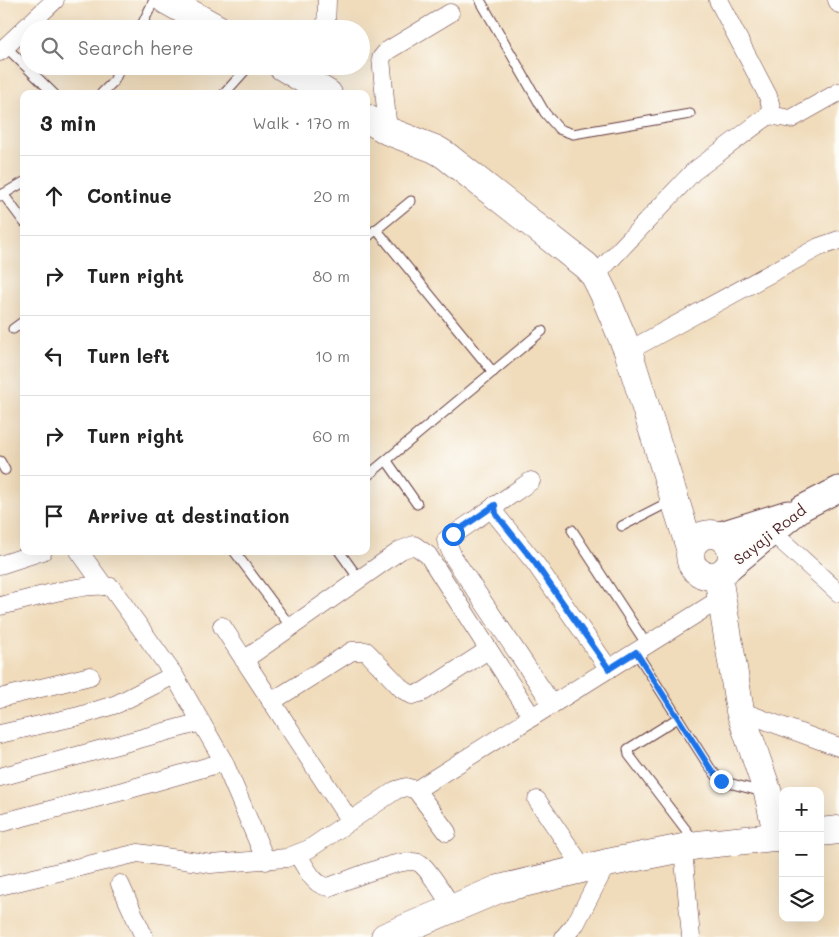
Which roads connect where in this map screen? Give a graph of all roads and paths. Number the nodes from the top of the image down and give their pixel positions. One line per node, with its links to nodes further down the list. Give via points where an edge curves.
1 (55, 0): 10 (street)
2 (154, 0): 11 (lane)
3 (166, 0): 12 (main road)
4 (327, 0): 13 (street)
5 (480, 0): 26 (lane, via 545,113 558,129 573,134)
6 (718, 0): 27 (street, via 768,96 772,107)
7 (837, 0): 8 (street)
8 (839, 4)
9 (450, 13): 28 (street, via 387,51 381,58)
10 (34, 20)
11 (144, 20)
12 (202, 20)
13 (326, 20)
14 (20, 33): 15 (street)
15 (3, 49): 16 (lane)
16 (20, 64)
17 (32, 75): 21 (lane)
18 (117, 75): 22 (lane)
19 (241, 75): 23 (lane)
20 (305, 75): 24 (main road)
21 (49, 90)
22 (105, 90)
23 (228, 90)
24 (323, 90)
25 (839, 92): 27 (street, via 792,119)
26 (690, 114)
27 (768, 115): 36 (street, via 693,172)
28 (377, 124): 36 (main road, via 445,155)
29 (20, 184): 30 (lane)
30 (2, 195): 32 (lane)
31 (411, 201): 33 (lane)
32 (20, 217)
33 (376, 229): 34 (lane); 41 (lane)
34 (370, 234)
35 (839, 240): 40 (street, via 819,247)
36 (595, 276): 40 (main road)
37 (20, 324): 38 (lane)
38 (13, 329)
39 (542, 331): 41 (lane)
40 (628, 351): 42 (main road)
41 (493, 372): 44 (lane)
42 (658, 444): 49 (main road); 56 (main road)
43 (0, 461): 45 (lane)
44 (387, 461): 46 (lane); 50 (lane)
45 (5, 470)
46 (370, 474)
47 (531, 481): 51 (street)
48 (839, 489): 52 (main road, Sayaji Road)
49 (675, 498): 53 (lane); 56 (main road)
50 (417, 504)
51 (495, 505): 72 (street, via 496,514 535,563); 77 (street, via 453,534 446,540 446,546)
52 (802, 508): 55 (main road, Sayaji Road); 56 (main road)
53 (622, 526)
54 (572, 530): 69 (lane)
55 (772, 532): 63 (main road, Sayaji Road); 65 (street)
56 (707, 539): 63 (main road, via 729,543 733,555); 63 (main road, via 690,560 695,570)
57 (31, 555): 61 (street)
58 (82, 555): 64 (street)
59 (237, 555): 68 (lane)
60 (342, 555): 62 (lane)
61 (0, 565)
62 (359, 579): 68 (street); 70 (street, via 401,550 414,545 421,549)
63 (722, 581): 69 (street); 78 (main road)
64 (104, 586): 66 (street, via 77,588); 73 (street, via 111,587 118,595)
65 (839, 593)
66 (0, 606)
67 (222, 626): 71 (street)
68 (291, 627): 71 (street)
69 (641, 648): 72 (street); 80 (lane)
70 (488, 650): 76 (street, via 423,692 412,695 402,689 366,651 352,650); 79 (street)
71 (244, 660): 76 (street)
72 (609, 669): 77 (street)
73 (174, 675): 81 (street); 82 (street, via 118,704)
74 (90, 676): 75 (street)
75 (0, 698)
76 (272, 702): 89 (street)
77 (552, 704): 79 (street)
78 (740, 711): 83 (street); 87 (main road)
79 (532, 717): 86 (street)
80 (678, 718): 87 (lane, via 721,781); 96 (lane, via 628,749)
81 (201, 722): 84 (street); 85 (street)
82 (0, 734)
83 (838, 747)
84 (224, 762): 90 (street); 98 (street)
85 (0, 777)
86 (416, 790): 89 (street, via 406,787 396,790); 92 (street)
87 (768, 793): 93 (main road)
88 (536, 800): 99 (street)
89 (350, 821): 97 (street)
90 (0, 823)
91 (839, 830): 94 (main road)
92 (447, 832)
93 (780, 832)
94 (824, 832)
95 (779, 836): 96 (main road)
96 (691, 847): 99 (main road); 106 (street)
97 (298, 854): 98 (street); 102 (street, via 315,881 329,887 400,862 422,864)
98 (266, 861): 101 (street, via 211,864 138,853)
99 (595, 866): 102 (main road, via 499,889); 105 (street, via 576,923)
100 (120, 884): 103 (street)
101 (0, 886)
102 (453, 908): 104 (main road)
103 (144, 937)
104 (386, 937)
105 (564, 937)
106 (691, 937)

